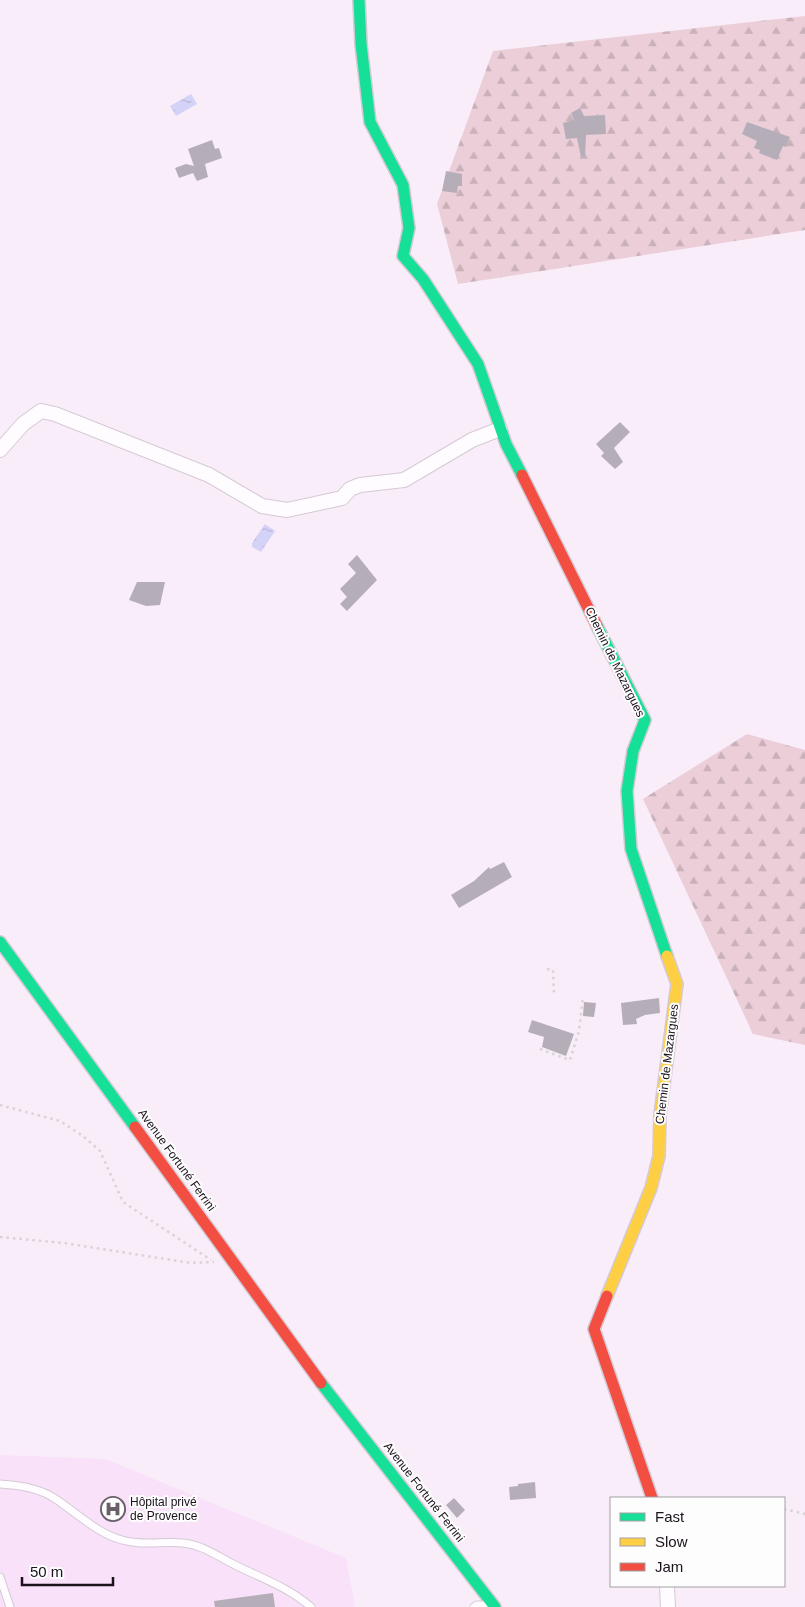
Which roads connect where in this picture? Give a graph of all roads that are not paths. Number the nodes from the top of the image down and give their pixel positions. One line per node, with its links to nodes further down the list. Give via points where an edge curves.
1 (359, 0): 2 (street, Chemin de Mazargues, via 370,122 403,185 409,228 403,256 423,279 478,364)
2 (500, 429): 3 (street, via 472,440 404,480 360,485 350,489 342,498 287,510 262,506 208,475 41,411 23,424); 7 (street, Chemin de Mazargues, via 645,720 634,751 627,791 630,849 677,984 657,1164 651,1188 594,1329)
3 (0, 450)
4 (0, 942): 5 (street, Avenue Fortuné Ferrini)
5 (330, 1395): 8 (street, Avenue Fortuné Ferrini, via 398,1500); 14 (street, Avenue Fortuné Ferrini)
6 (0, 1484): 13 (lane, via 27,1487 53,1497 82,1519 121,1540 202,1547 266,1578)
7 (652, 1497)
8 (438, 1553)
9 (0, 1577): 12 (lane)
10 (668, 1587): 15 (street)
11 (475, 1604): 14 (lane)
12 (10, 1607)
13 (311, 1607)
14 (494, 1607)
15 (668, 1607)

